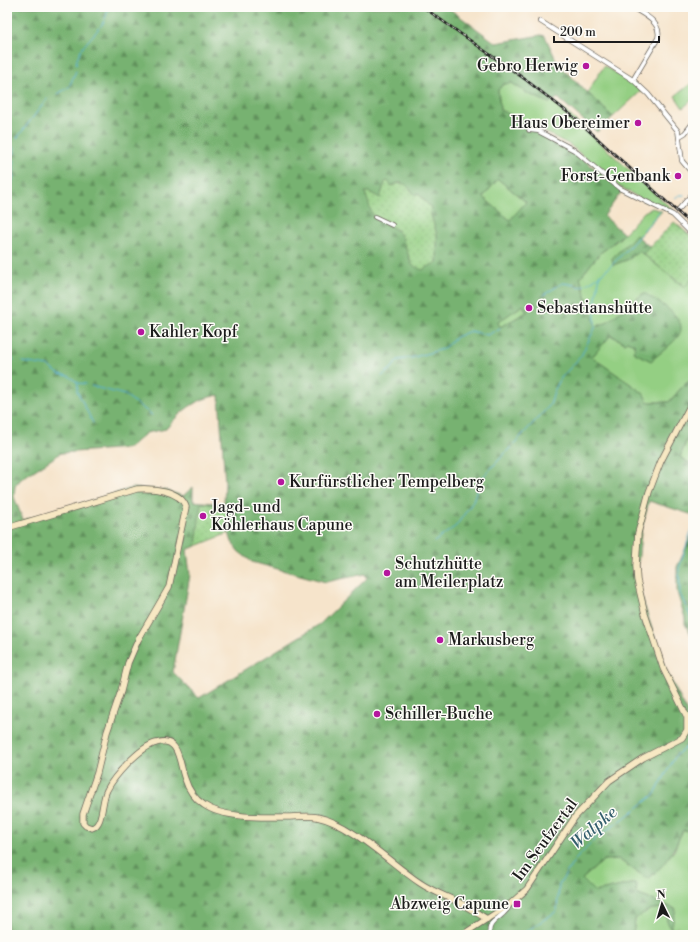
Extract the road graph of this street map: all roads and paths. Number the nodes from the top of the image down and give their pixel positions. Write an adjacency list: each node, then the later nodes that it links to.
1 (632, 7): 3 (street)
2 (540, 21): 3 (street)
3 (633, 80): 6 (street)
4 (693, 123): 6 (street)
5 (529, 130): 12 (street)
6 (680, 136): 7 (street)
7 (693, 174)
8 (693, 193): 9 (street)
9 (679, 209)
10 (375, 216): 11 (street)
11 (392, 226)
12 (693, 235)
13 (693, 400): 15 (street, Im Seufzertal)
14 (7, 528): 16 (street)
15 (510, 904): 16 (street, Im Seufzertal); 18 (street)
16 (487, 919): 17 (street, Im Seufzertal)
17 (462, 935)
18 (490, 935)

